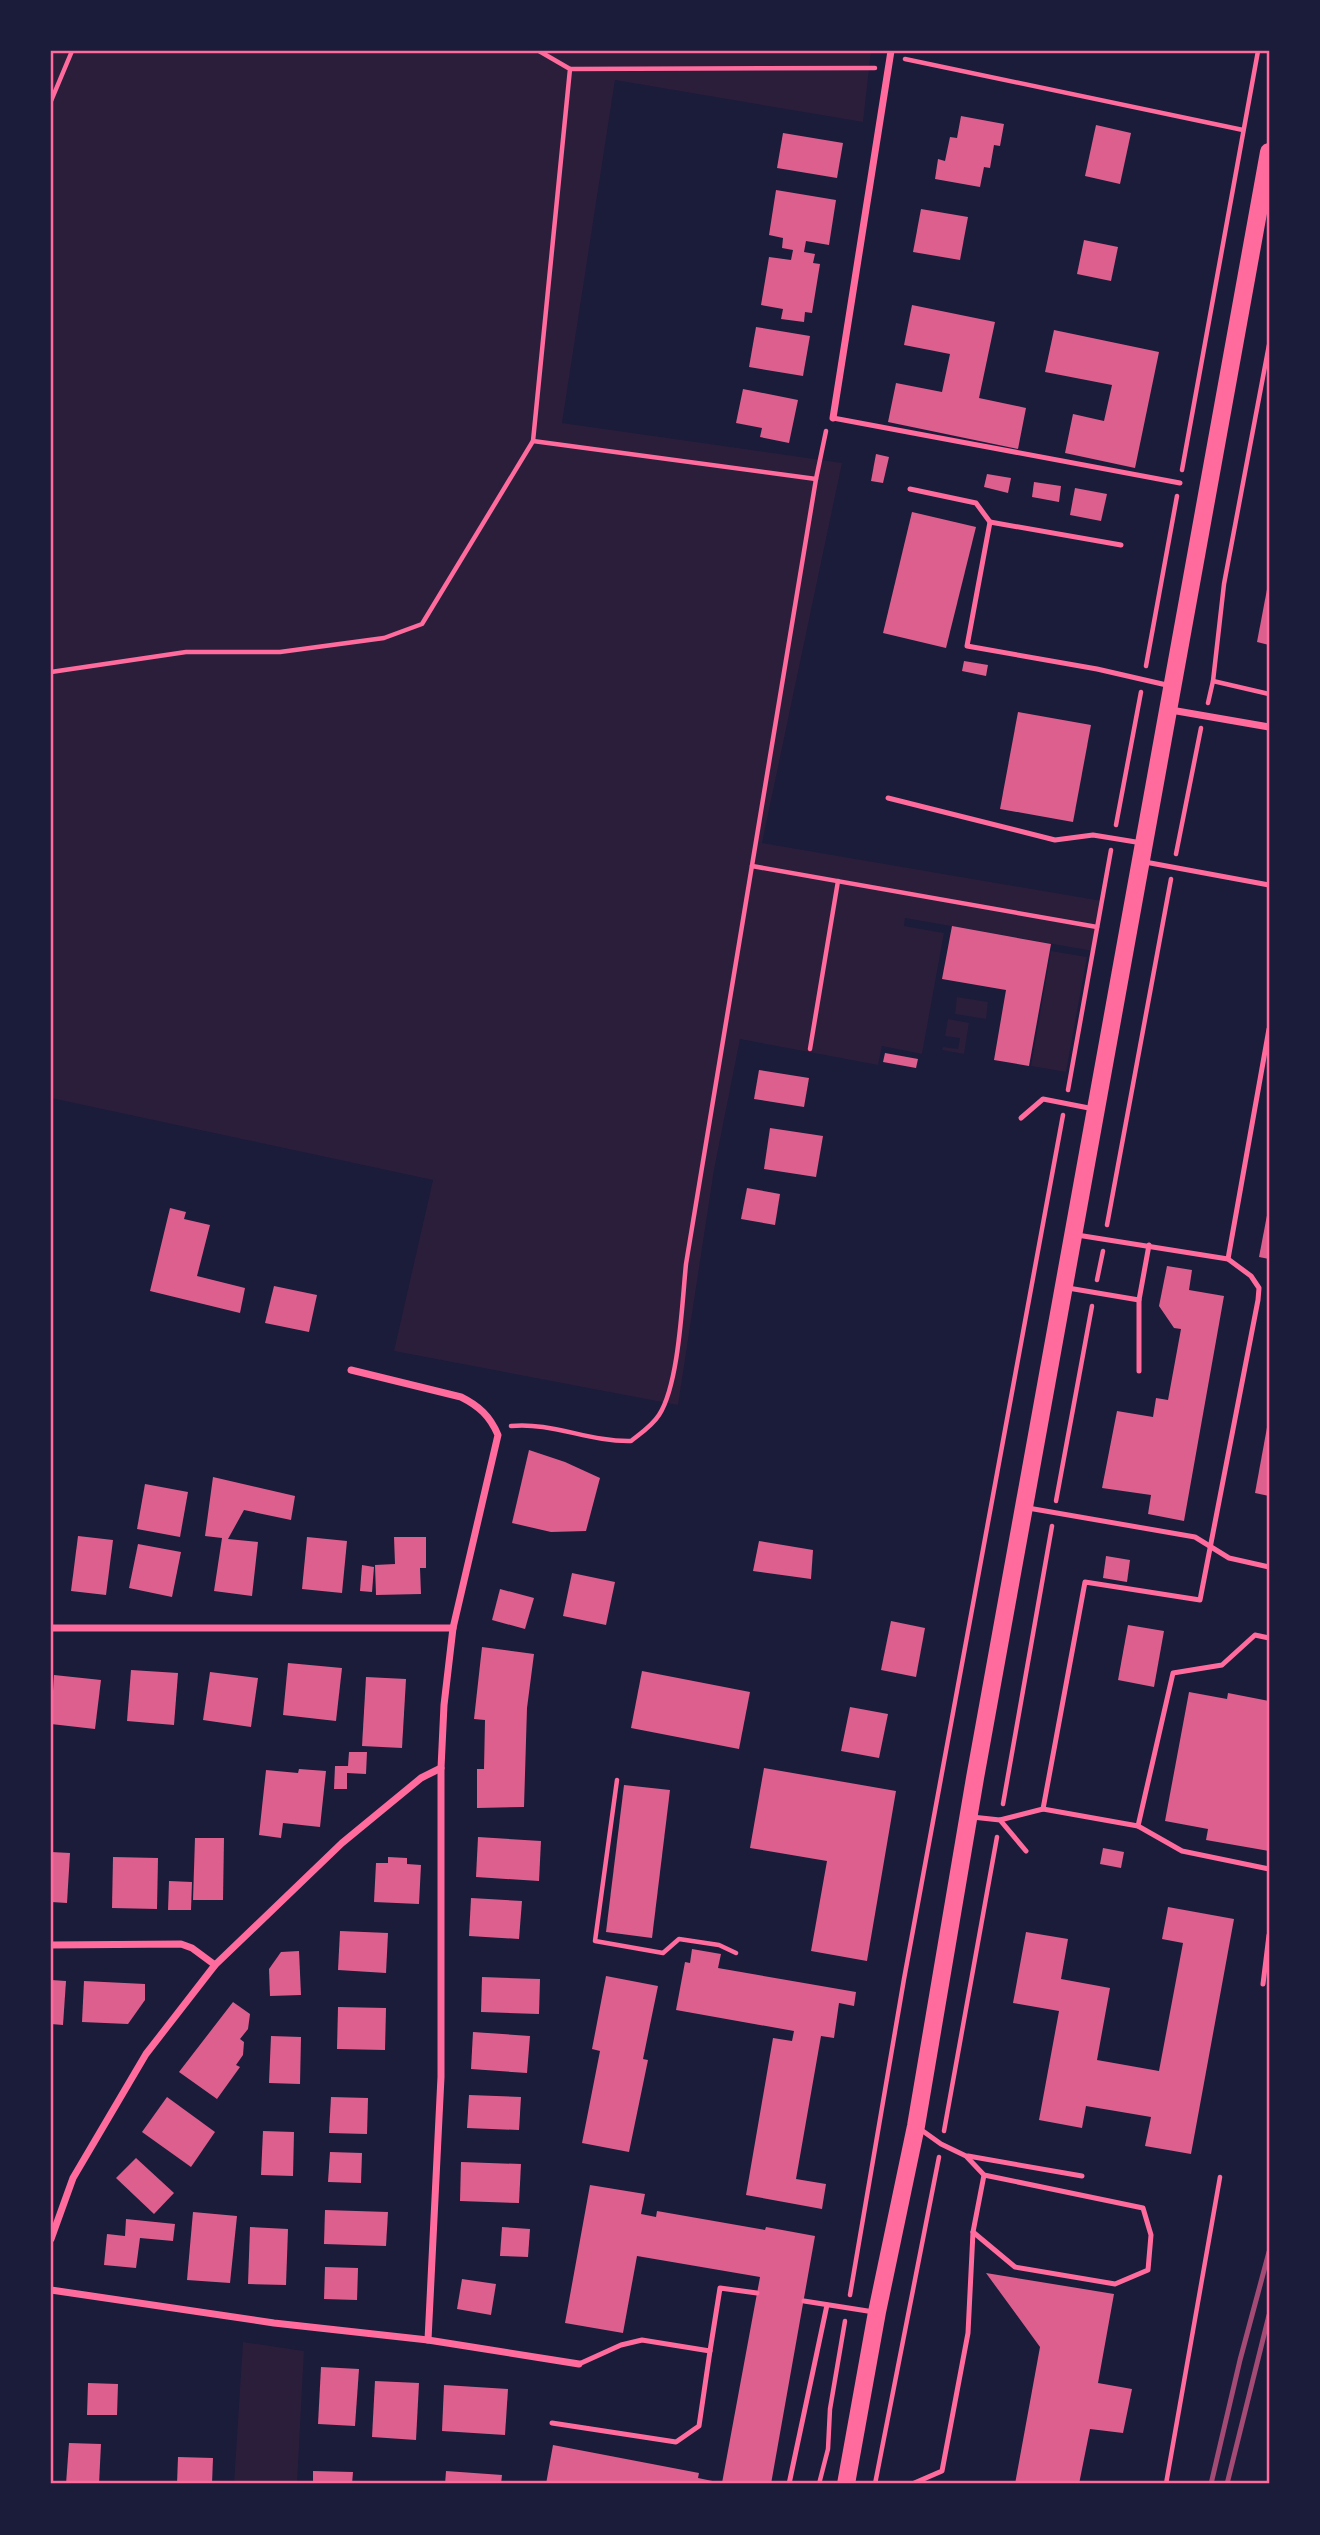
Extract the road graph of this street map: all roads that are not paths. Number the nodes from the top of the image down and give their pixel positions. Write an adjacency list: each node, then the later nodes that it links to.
1 (890, 53): 4 (street)
2 (1269, 152): 3 (main road)
3 (1263, 222): 9 (main road)
4 (833, 418): 5 (lane)
5 (1180, 483)
6 (910, 489): 7 (lane)
7 (990, 522): 8 (lane); 9 (lane)
8 (1121, 545)
9 (1174, 686): 10 (main road)
10 (1170, 710): 11 (street); 13 (main road)
11 (1269, 727)
12 (888, 798): 13 (lane)
13 (1143, 853): 14 (lane); 16 (main road)
14 (1269, 885)
15 (1269, 1029): 20 (lane)
16 (1097, 1109): 17 (lane); 18 (main road)
17 (1021, 1118)
18 (1075, 1234): 19 (lane); 21 (main road)
19 (1149, 1245): 20 (lane); 22 (lane)
20 (1228, 1259): 26 (lane)
21 (1065, 1287): 22 (lane); 25 (main road)
22 (1139, 1300): 24 (lane)
23 (351, 1370): 29 (street)
24 (1139, 1371)
25 (1025, 1508): 26 (lane); 33 (main road)
26 (1212, 1547): 27 (lane); 32 (lane)
27 (1269, 1567)
28 (51, 1628): 29 (street)
29 (453, 1628): 31 (street)
30 (1269, 1638): 35 (lane)
31 (441, 1768): 40 (street); 53 (street)
32 (1043, 1809): 34 (lane); 35 (lane)
33 (968, 1817): 34 (lane); 42 (main road)
34 (1000, 1820): 36 (lane)
35 (1138, 1826): 37 (lane)
36 (1026, 1851)
37 (1269, 1869)
38 (1269, 1935): 41 (lane)
39 (51, 1944): 40 (street)
40 (215, 1965): 47 (street)
41 (1262, 1984)
42 (916, 2126): 43 (lane); 52 (main road)
43 (966, 2155): 44 (lane); 45 (lane)
44 (984, 2175): 46 (lane); 46 (lane)
45 (1082, 2176)
46 (973, 2232): 59 (lane)
47 (51, 2239)
48 (51, 2290): 53 (street)
49 (757, 2293): 54 (lane)
50 (804, 2301): 51 (lane)
51 (827, 2305): 52 (lane); 57 (lane)
52 (877, 2312): 58 (main road)
53 (428, 2340): 55 (street)
54 (710, 2351): 55 (lane); 56 (lane)
55 (579, 2364)
56 (552, 2423)
57 (789, 2484)
58 (846, 2484)
59 (912, 2484)

